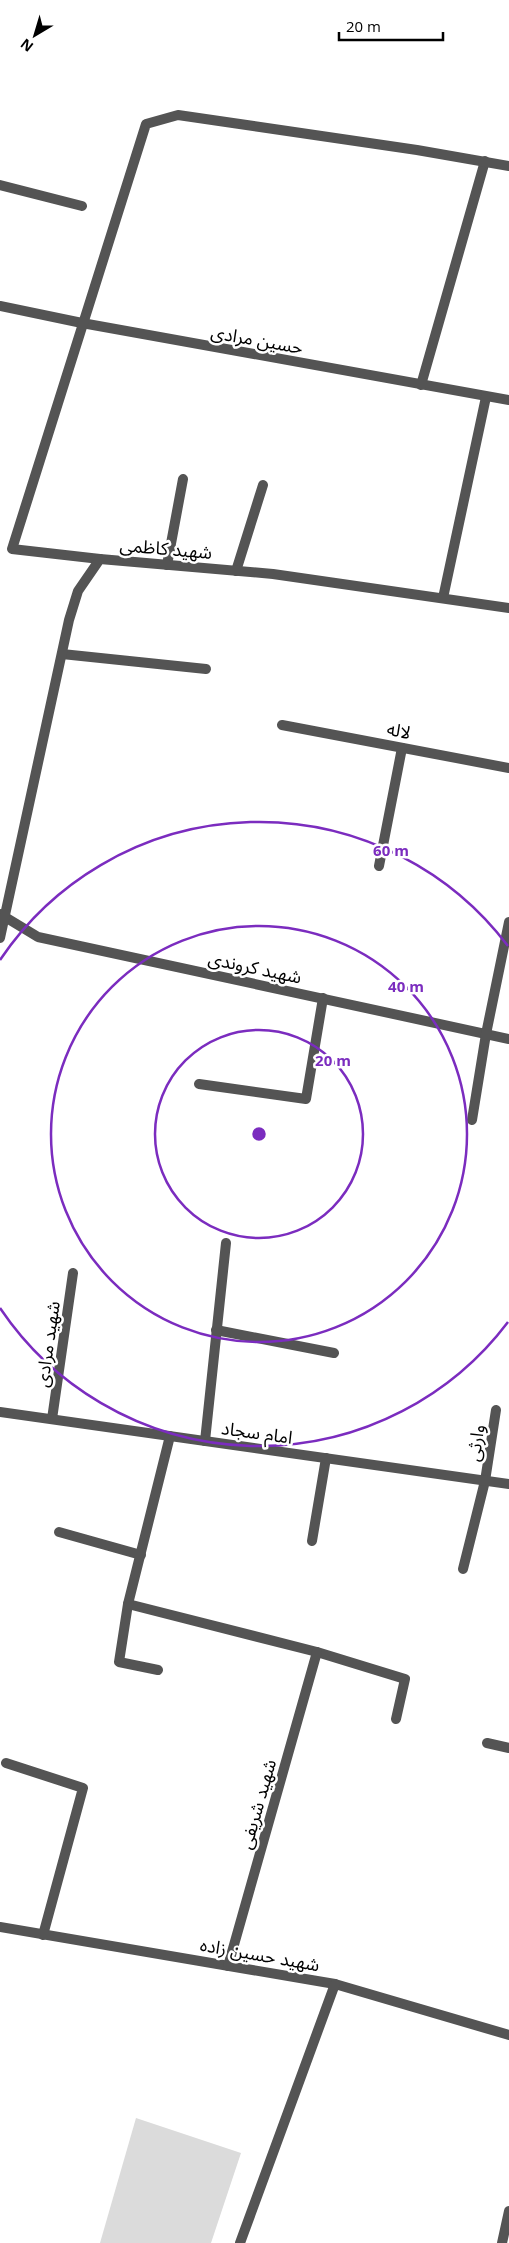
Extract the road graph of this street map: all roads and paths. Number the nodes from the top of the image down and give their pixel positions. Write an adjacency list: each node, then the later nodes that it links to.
1 (484, 161): 2 (street); 6 (street); 7 (street)
2 (509, 166)
3 (0, 185): 4 (street)
4 (82, 206)
5 (0, 306): 6 (street, حسین مرادی)
6 (82, 323): 7 (street, حسین مرادی); 12 (street)
7 (421, 385): 8 (street, حسین مرادی)
8 (486, 397): 9 (street, حسین مرادی); 15 (street)
9 (509, 400)
10 (183, 479): 13 (street)
11 (263, 485): 14 (street)
12 (100, 559): 13 (street, شهید کاظمی); 17 (street, شهید کاظمی)
13 (167, 565): 14 (street, شهید کاظمی)
14 (236, 571): 15 (street, شهید کاظمی)
15 (443, 598): 16 (street, شهید کاظمی)
16 (509, 608)
17 (62, 654): 18 (street); 23 (street, شهید کاظمی)
18 (206, 669)
19 (282, 725): 20 (street, لاله)
20 (402, 748): 21 (street, لاله); 22 (street)
21 (509, 768)
22 (379, 866)
23 (2, 915): 25 (street, شهید کاظمی); 26 (street, شهید کروندی)
24 (509, 922): 27 (street)
25 (0, 938)
26 (323, 998): 27 (street, شهید کروندی); 29 (street)
27 (486, 1034): 28 (street, شهید کروندی); 30 (street)
28 (509, 1039)
29 (199, 1084)
30 (472, 1120)
31 (226, 1242): 33 (street)
32 (73, 1273): 37 (street, شهید مرادی)
33 (216, 1330): 34 (street); 39 (street)
34 (334, 1353)
35 (496, 1410): 41 (street, وارثی)
36 (0, 1412): 37 (street, امام سجاد)
37 (52, 1419): 38 (street, امام سجاد)
38 (170, 1436): 39 (street, امام سجاد); 45 (street)
39 (205, 1441): 40 (street, امام سجاد)
40 (326, 1458): 41 (street, امام سجاد); 44 (street)
41 (486, 1480): 42 (street, امام سجاد); 46 (street, وارثی)
42 (509, 1484)
43 (59, 1532): 45 (street)
44 (312, 1542)
45 (141, 1555): 47 (street)
46 (463, 1569)
47 (128, 1604): 48 (street); 49 (street)
48 (317, 1652): 50 (street); 56 (street, شهید شریفی)
49 (158, 1670)
50 (396, 1719)
51 (487, 1743): 52 (street)
52 (509, 1748)
53 (6, 1763): 55 (street)
54 (0, 1927): 55 (street, شهید حسین زاده)
55 (43, 1934): 56 (street, شهید حسین زاده)
56 (228, 1966): 57 (street, شهید حسین زاده)
57 (335, 1984): 58 (street, شهید حسین زاده); 60 (street)
58 (509, 2035)
59 (509, 2211): 61 (street)
60 (240, 2243)
61 (502, 2243)

